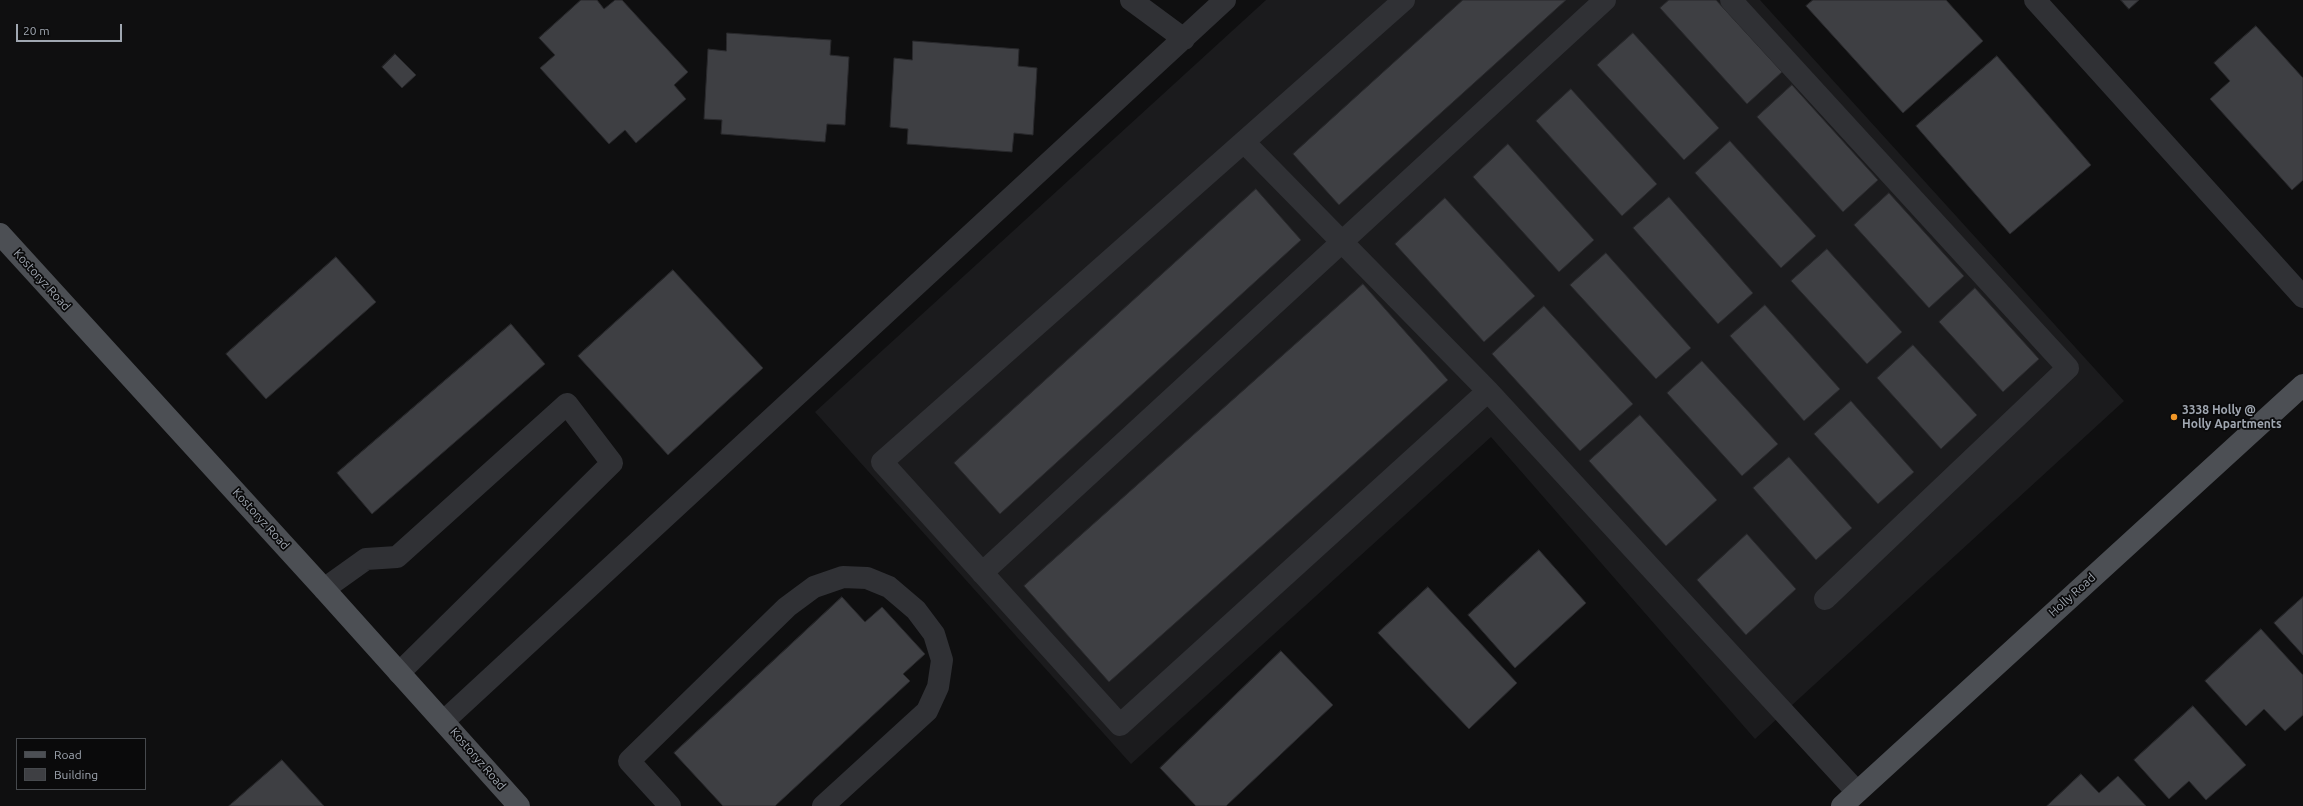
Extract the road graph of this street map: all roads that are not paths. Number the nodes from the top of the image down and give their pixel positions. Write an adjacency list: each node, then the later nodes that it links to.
1 (1131, 0): 7 (street)
2 (1225, 0): 7 (street)
3 (1404, 0): 8 (street)
4 (1604, 0): 10 (street)
5 (1731, 0): 16 (street)
6 (2035, 0): 11 (street)
7 (1184, 39): 18 (street)
8 (1245, 143): 10 (street); 14 (street)
9 (0, 234): 15 (main road, Kostoryz Road)
10 (1342, 240): 13 (street); 14 (street)
11 (2303, 297)
12 (2303, 385): 19 (main road, Holly Road)
13 (1488, 391): 14 (street); 19 (street)
14 (982, 574)
15 (324, 588): 17 (main road, Kostoryz Road); 17 (street)
16 (1824, 599)
17 (400, 673): 18 (main road, Kostoryz Road)
18 (444, 721): 20 (main road, Kostoryz Road)
19 (1850, 799)
20 (519, 806)
21 (670, 806): 22 (street)
22 (823, 806)

